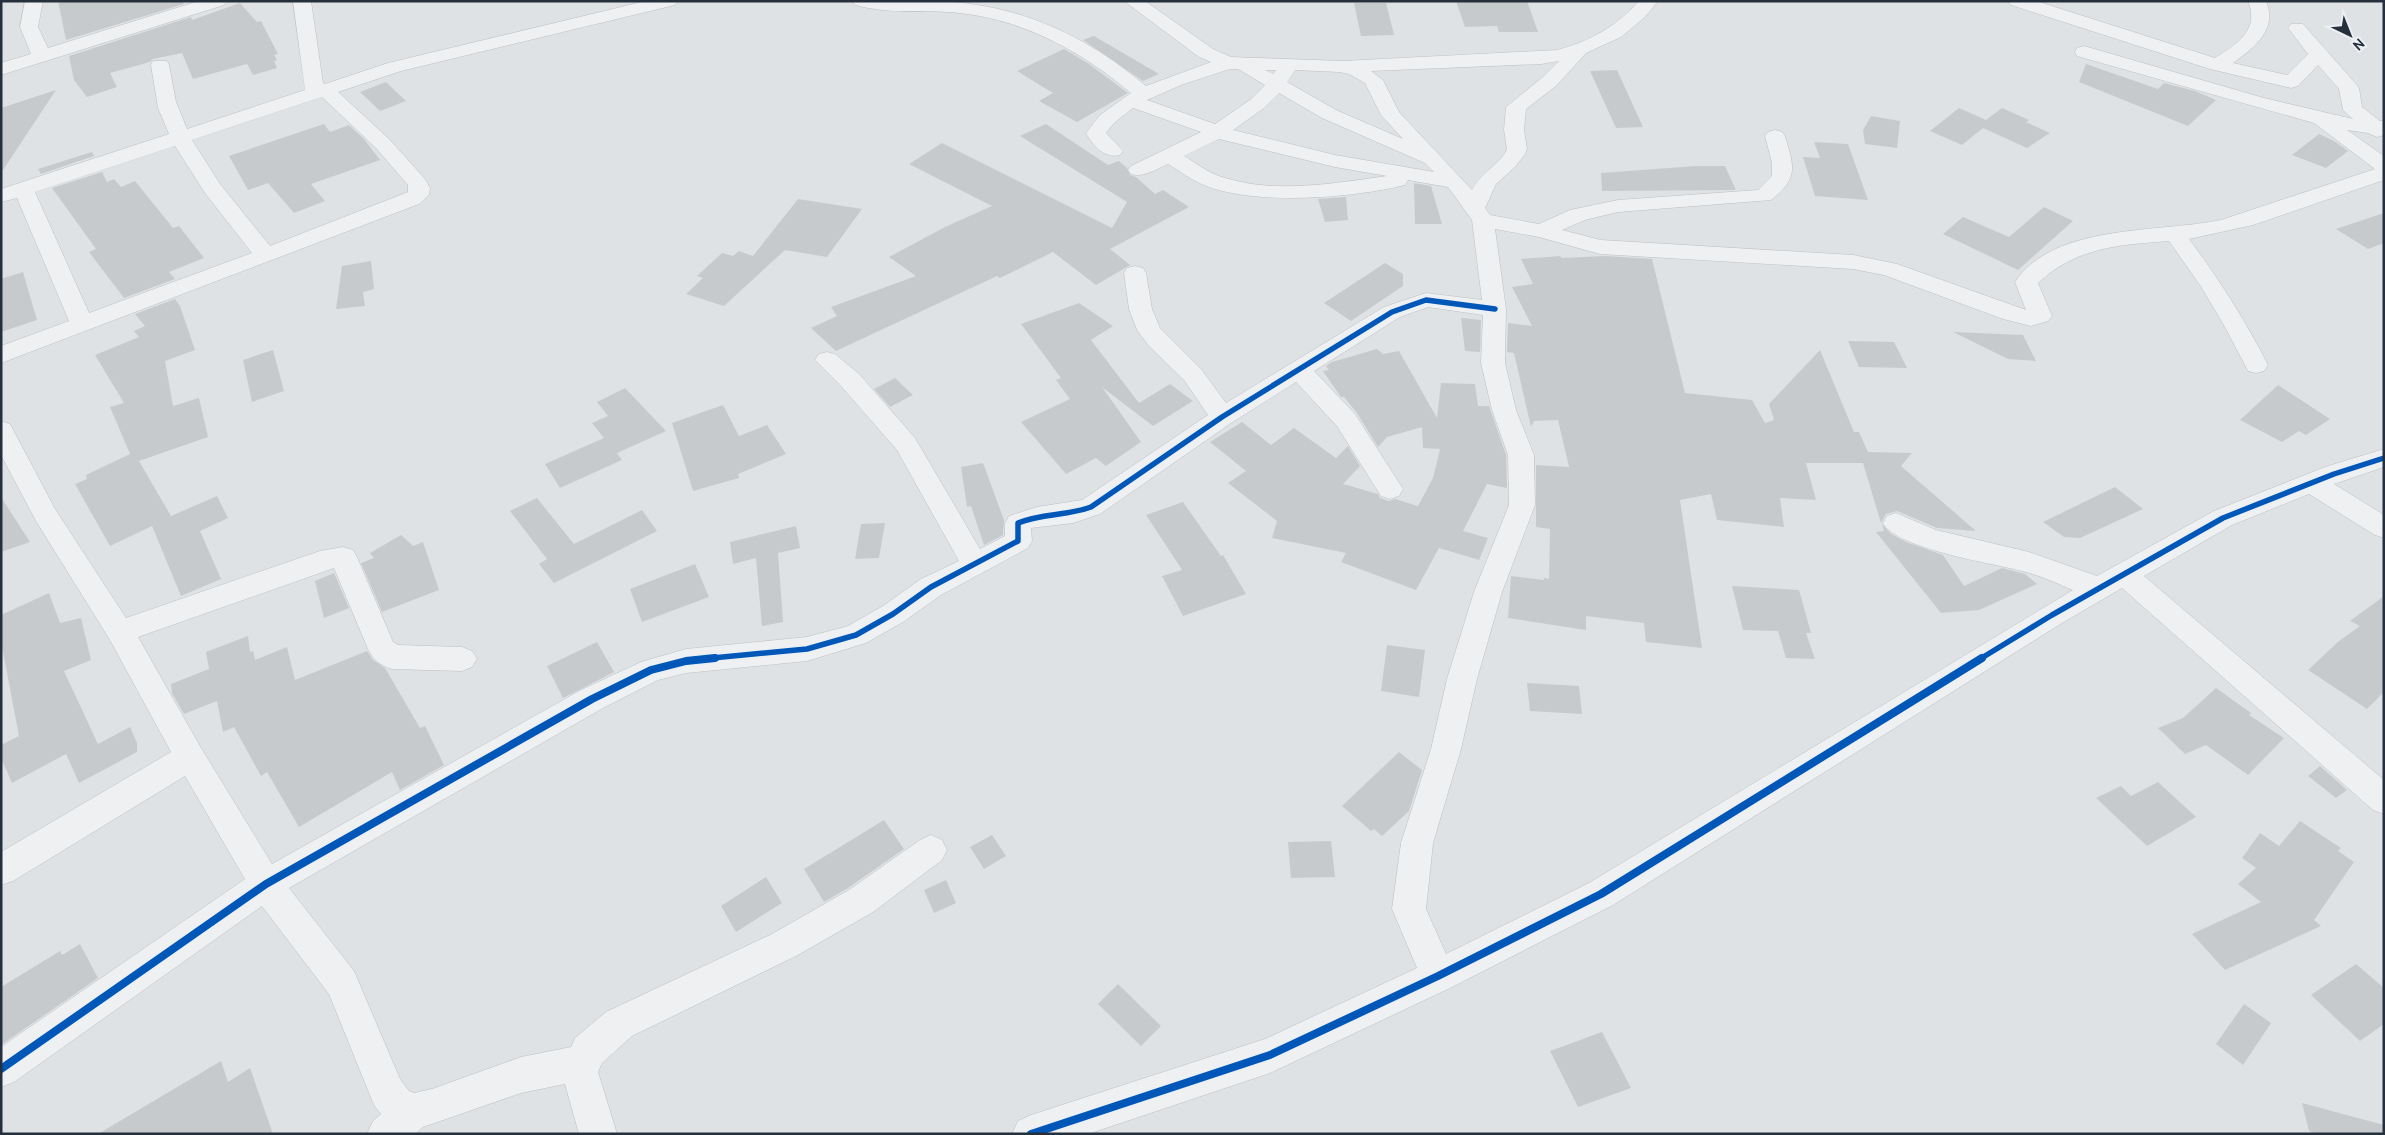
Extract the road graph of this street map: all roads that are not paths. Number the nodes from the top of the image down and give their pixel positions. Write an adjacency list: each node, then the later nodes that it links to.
1 (34, 1): 15 (street)
2 (218, 1): 15 (street)
3 (302, 1): 22 (street)
4 (669, 1): 10 (street)
5 (861, 1): 23 (street)
6 (1133, 1): 16 (street)
7 (1649, 1): 12 (street)
8 (2017, 1): 18 (street)
9 (2257, 1): 18 (street)
10 (648, 3): 22 (street)
11 (2297, 28): 14 (street)
12 (1578, 51): 19 (street); 37 (street)
13 (2084, 52): 24 (street)
14 (2318, 54): 18 (street); 26 (street)
15 (42, 57): 20 (street)
16 (1235, 64): 21 (street); 23 (street)
17 (160, 65): 27 (street)
18 (2217, 65)
19 (1340, 66): 21 (street); 32 (street)
20 (1, 69)
21 (1284, 74): 25 (street); 32 (street)
22 (320, 90): 27 (street); 40 (street)
23 (1137, 97): 25 (street); 29 (street)
24 (2317, 118): 26 (street); 31 (street)
25 (1214, 132): 30 (street); 32 (street)
26 (2381, 132)
27 (180, 136): 35 (street); 40 (street)
28 (1775, 136): 38 (street)
29 (1113, 151)
30 (1168, 154): 32 (street); 33 (street)
31 (2384, 166)
32 (1428, 168): 37 (street)
33 (1138, 170)
34 (2384, 173): 39 (street)
35 (24, 188): 36 (street); 43 (street)
36 (1, 196)
37 (1478, 214): 38 (street); 42 (street)
38 (1542, 231): 39 (street)
39 (2174, 234): 46 (street)
40 (266, 256): 43 (street)
41 (1135, 273): 48 (street)
42 (1495, 309): 47 (street); 64 (street)
43 (82, 324): 44 (street)
44 (1, 355)
45 (827, 360): 55 (street)
46 (2256, 366)
47 (1298, 369): 48 (street); 52 (street)
48 (1222, 417): 55 (street)
49 (1, 430): 57 (street)
50 (2384, 458): 51 (street)
51 (2311, 483): 54 (street); 56 (street)
52 (1390, 489)
53 (1896, 523): 56 (street)
54 (2384, 528)
55 (975, 565): 63 (street)
56 (2111, 581): 60 (street); 64 (street)
57 (120, 632): 58 (street); 59 (street)
58 (462, 659)
59 (190, 757): 62 (street); 63 (street)
60 (2384, 800)
61 (931, 850): 65 (street)
62 (1, 870)
63 (266, 884): 66 (street); 67 (street)
64 (1438, 976): 70 (street)
65 (584, 1062): 67 (street); 69 (street)
66 (1, 1069)
67 (414, 1111): 68 (street)
68 (386, 1134)
69 (598, 1134)
70 (1031, 1134)

